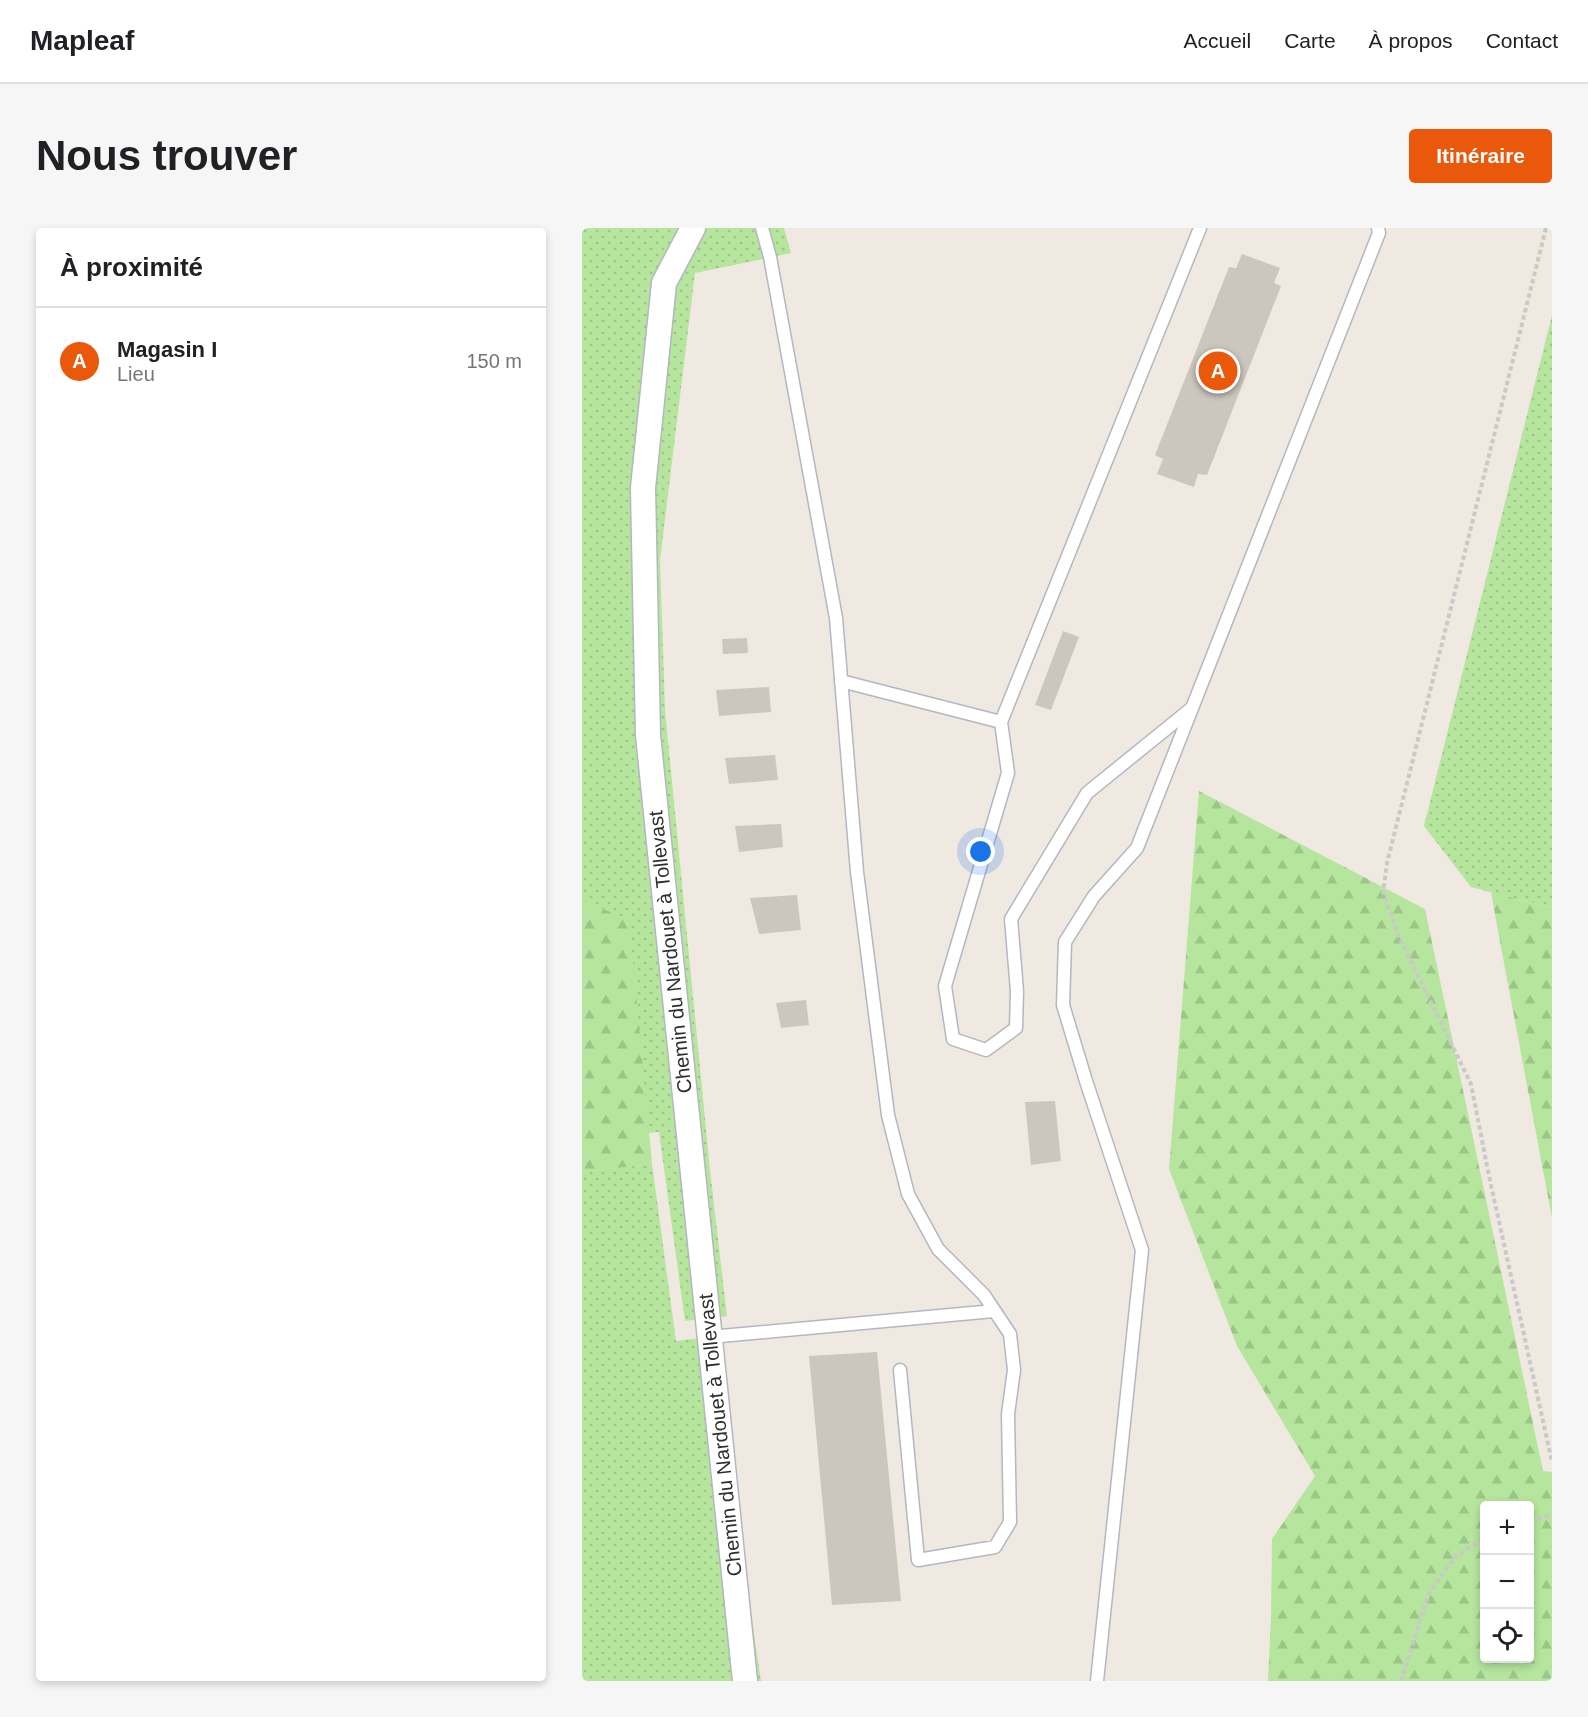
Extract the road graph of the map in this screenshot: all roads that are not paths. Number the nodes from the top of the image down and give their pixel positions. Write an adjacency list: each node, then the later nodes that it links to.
1 (693, 228): 9 (street, Chemin du Nardouet à Tollevast)
2 (762, 228): 5 (lane)
3 (1200, 228): 7 (lane)
4 (1378, 228): 6 (lane)
5 (841, 681): 7 (lane); 8 (lane)
6 (1193, 707): 7 (lane); 12 (lane)
7 (1001, 722)
8 (994, 1311): 9 (lane); 10 (lane)
9 (710, 1337): 11 (street, Chemin du Nardouet à Tollevast)
10 (900, 1370)
11 (745, 1681)
12 (1097, 1681)

